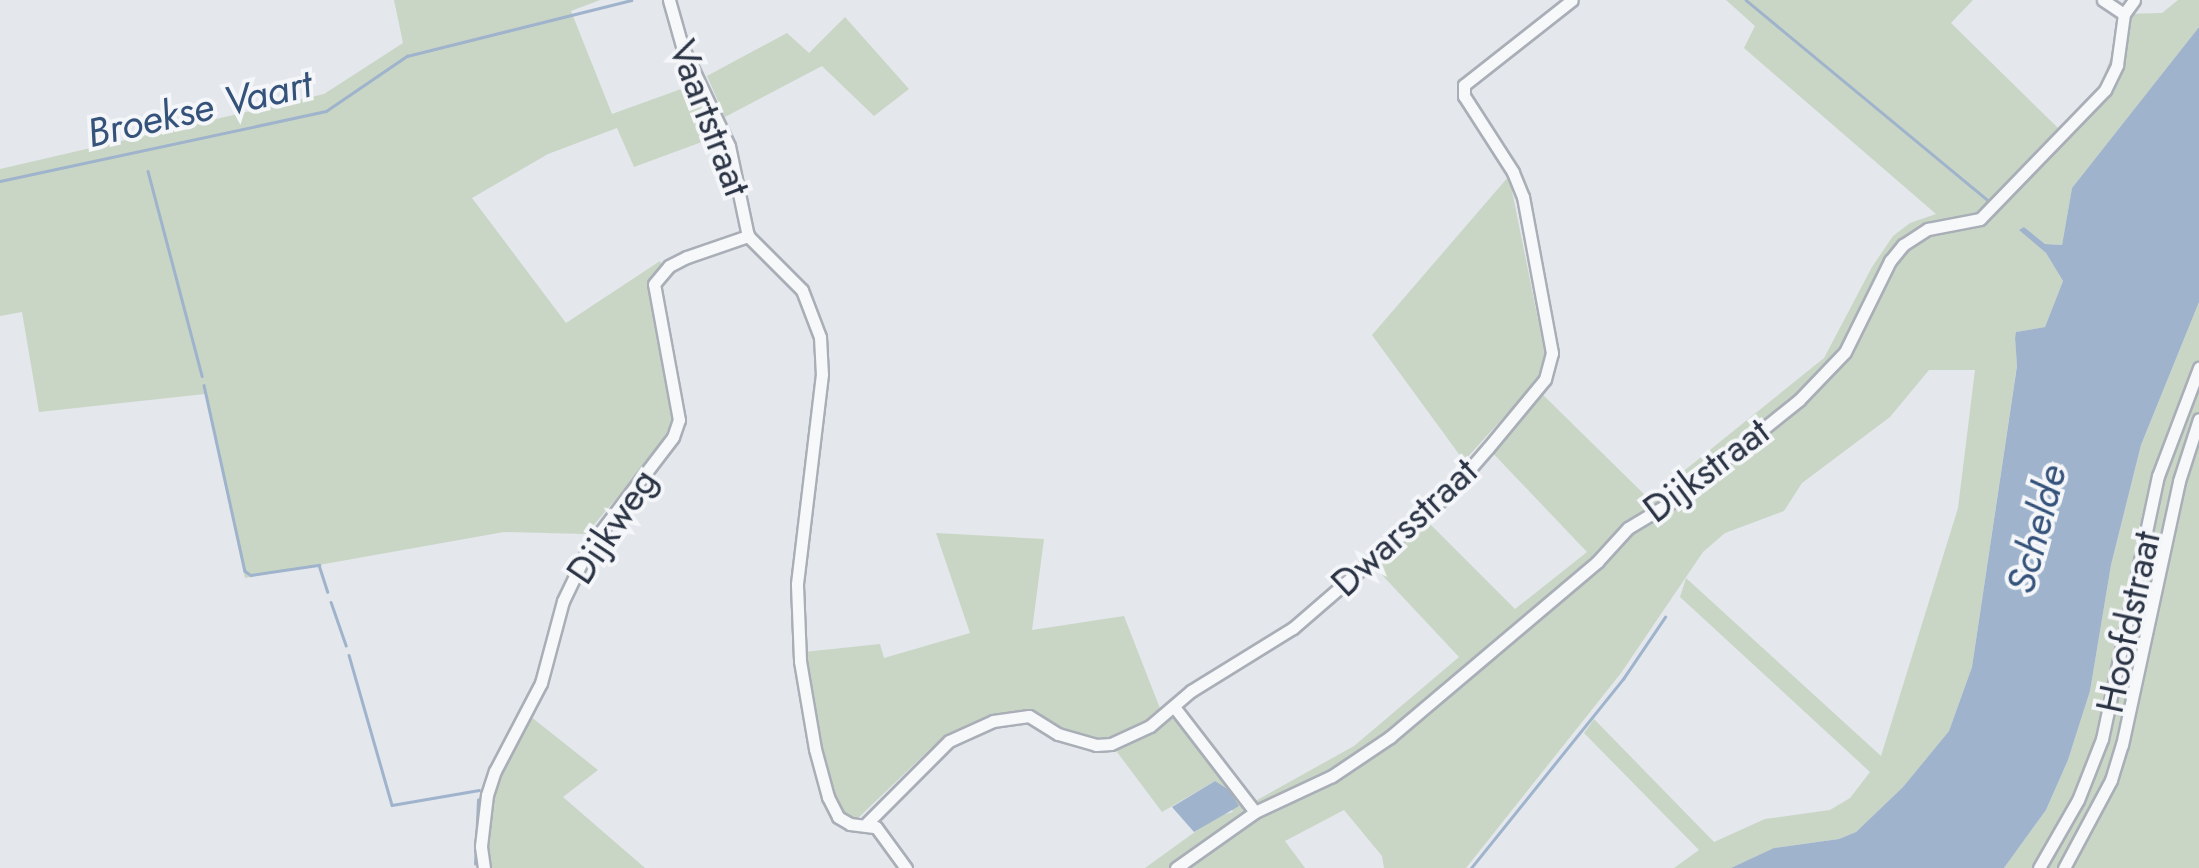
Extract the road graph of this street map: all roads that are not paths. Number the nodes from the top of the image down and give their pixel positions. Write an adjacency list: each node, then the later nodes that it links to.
1 (669, 0): 6 (street, Vaartstraat)
2 (1572, 0): 9 (street, Dwarsstraat)
3 (2104, 0): 5 (street)
4 (2134, 0): 5 (street, Dijkstraat)
5 (2124, 14): 10 (street, Dijkstraat)
6 (748, 236): 11 (street); 12 (street, Dijkweg)
7 (2199, 368): 15 (street, Hoofdstraat)
8 (2199, 419): 16 (street, Hoofdstraat)
9 (1175, 708): 10 (street); 11 (street, Dwarsstraat)
10 (1255, 812): 14 (street, Dijkstraat)
11 (867, 823): 13 (street)
12 (484, 868)
13 (906, 868)
14 (1176, 868)
15 (2039, 868)
16 (2064, 868)

